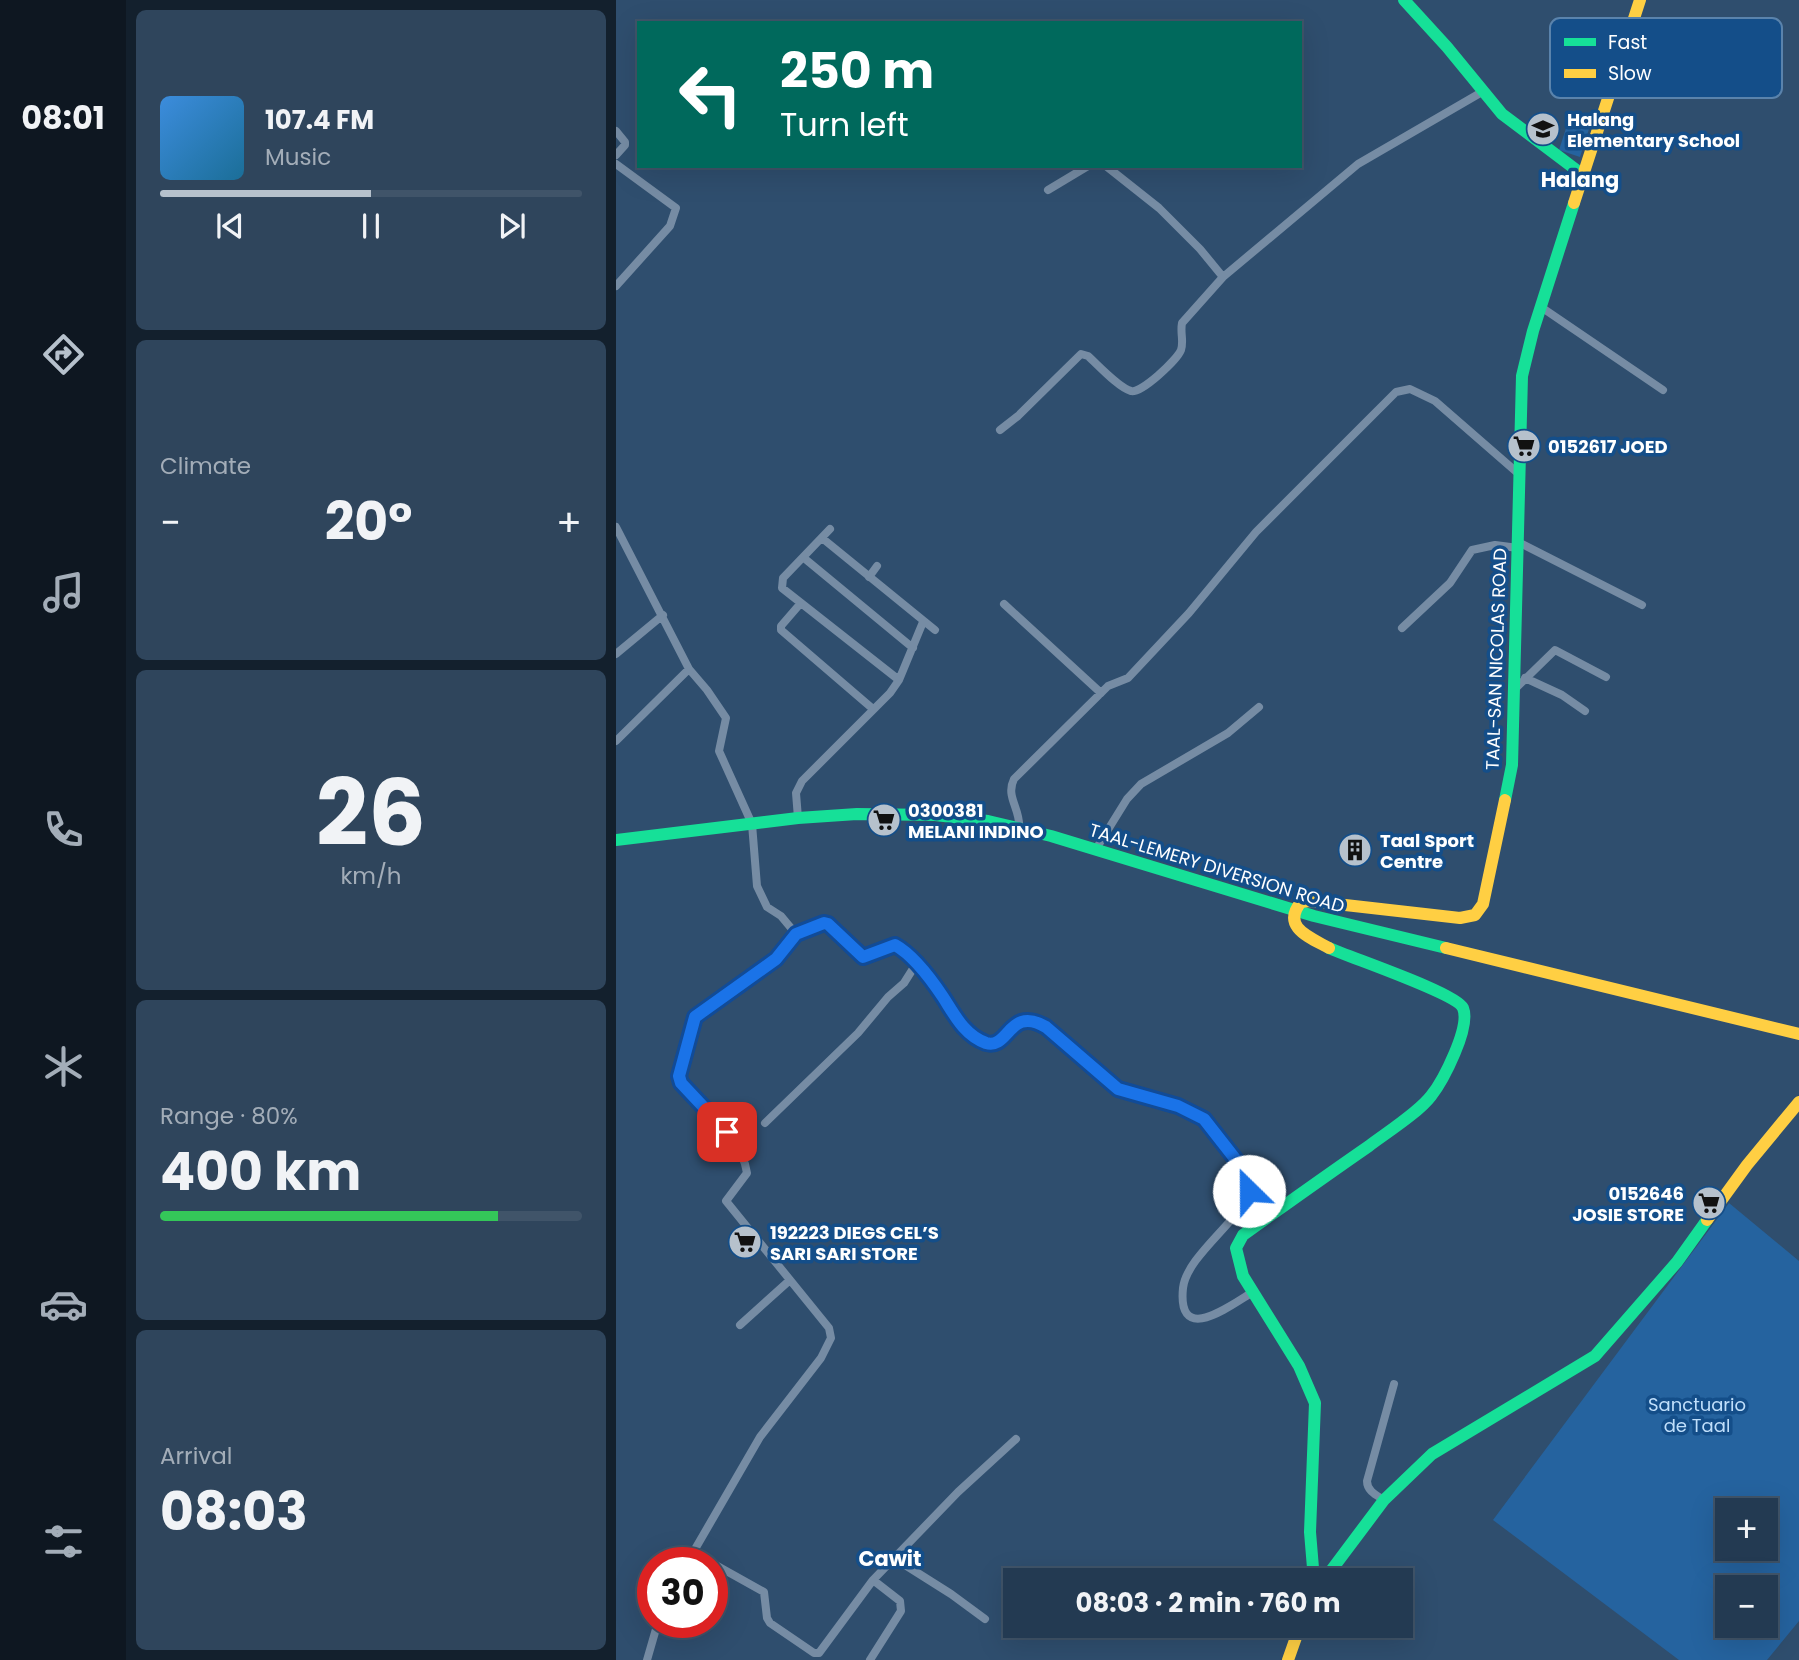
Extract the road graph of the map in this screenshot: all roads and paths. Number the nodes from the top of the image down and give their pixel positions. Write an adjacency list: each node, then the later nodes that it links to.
1 (1404, 0): 4 (main road)
2 (1640, 0): 3 (main road, TAAL-SAN NICOLAS ROAD)
3 (1634, 18)
4 (1482, 92): 11 (main road); 13 (street)
5 (1608, 98): 11 (main road, TAAL-SAN NICOLAS ROAD)
6 (616, 131): 7 (street)
7 (616, 155)
8 (616, 164): 14 (street)
9 (1085, 168): 12 (street)
10 (1109, 168): 13 (street)
11 (1583, 175): 15 (main road, TAAL-SAN NICOLAS ROAD)
12 (1048, 190)
13 (1223, 277): 17 (street)
14 (616, 286)
15 (1541, 307): 16 (street); 18 (main road, TAAL-SAN NICOLAS ROAD)
16 (1663, 390)
17 (1000, 430)
18 (1520, 475): 22 (main road, TAAL-SAN NICOLAS ROAD); 40 (street)
19 (616, 527): 29 (street)
20 (830, 529): 21 (street)
21 (822, 538): 23 (street); 25 (street)
22 (1518, 545): 28 (street); 31 (street); 39 (main road, TAAL-SAN NICOLAS ROAD)
23 (804, 558): 26 (street); 33 (street)
24 (877, 566): 25 (street)
25 (869, 577): 30 (street)
26 (800, 604): 38 (street); 42 (street)
27 (1004, 604): 40 (street)
28 (1642, 605)
29 (663, 615): 34 (street); 35 (street)
30 (923, 622): 32 (street); 33 (street)
31 (1402, 628)
32 (935, 630)
33 (913, 648): 38 (street)
34 (616, 654)
35 (690, 669): 44 (street); 46 (street)
36 (1606, 677): 37 (street)
37 (1525, 678): 39 (street); 43 (street)
38 (899, 680): 42 (street)
39 (1513, 691): 50 (main road, TAAL-SAN NICOLAS ROAD)
40 (1101, 693): 47 (street)
41 (1259, 707): 49 (street)
42 (873, 709): 45 (street)
43 (1585, 711)
44 (616, 741)
45 (798, 818): 46 (main road, TAAL-LEMERY DIVERSION ROAD); 47 (main road, TAAL-LEMERY DIVERSION ROAD)
46 (752, 824): 48 (main road, TAAL-LEMERY DIVERSION ROAD); 51 (street)
47 (1018, 828): 49 (main road, TAAL-LEMERY DIVERSION ROAD)
48 (616, 840)
49 (1096, 849): 50 (main road, TAAL-LEMERY DIVERSION ROAD)
50 (1294, 911): 53 (main road, TAAL-LEMERY DIVERSION ROAD); 57 (main road)
51 (796, 934): 52 (street); 56 (street)
52 (916, 964): 55 (street); 57 (street)
53 (1799, 1034)
54 (1799, 1102): 61 (main road)
55 (765, 1123)
56 (790, 1280): 58 (street); 62 (street)
57 (1253, 1292): 64 (main road)
58 (740, 1325)
59 (1394, 1384): 61 (street)
60 (1016, 1439): 63 (street)
61 (1384, 1500): 65 (main road)
62 (696, 1547)
63 (894, 1558): 67 (street); 68 (street)
64 (1313, 1568)
65 (1333, 1568)
66 (728, 1572): 67 (street)
67 (873, 1580): 72 (street)
68 (985, 1619)
69 (653, 1638): 71 (street)
70 (1295, 1638): 73 (main road)
71 (647, 1660)
72 (870, 1660)
73 (1287, 1660)

